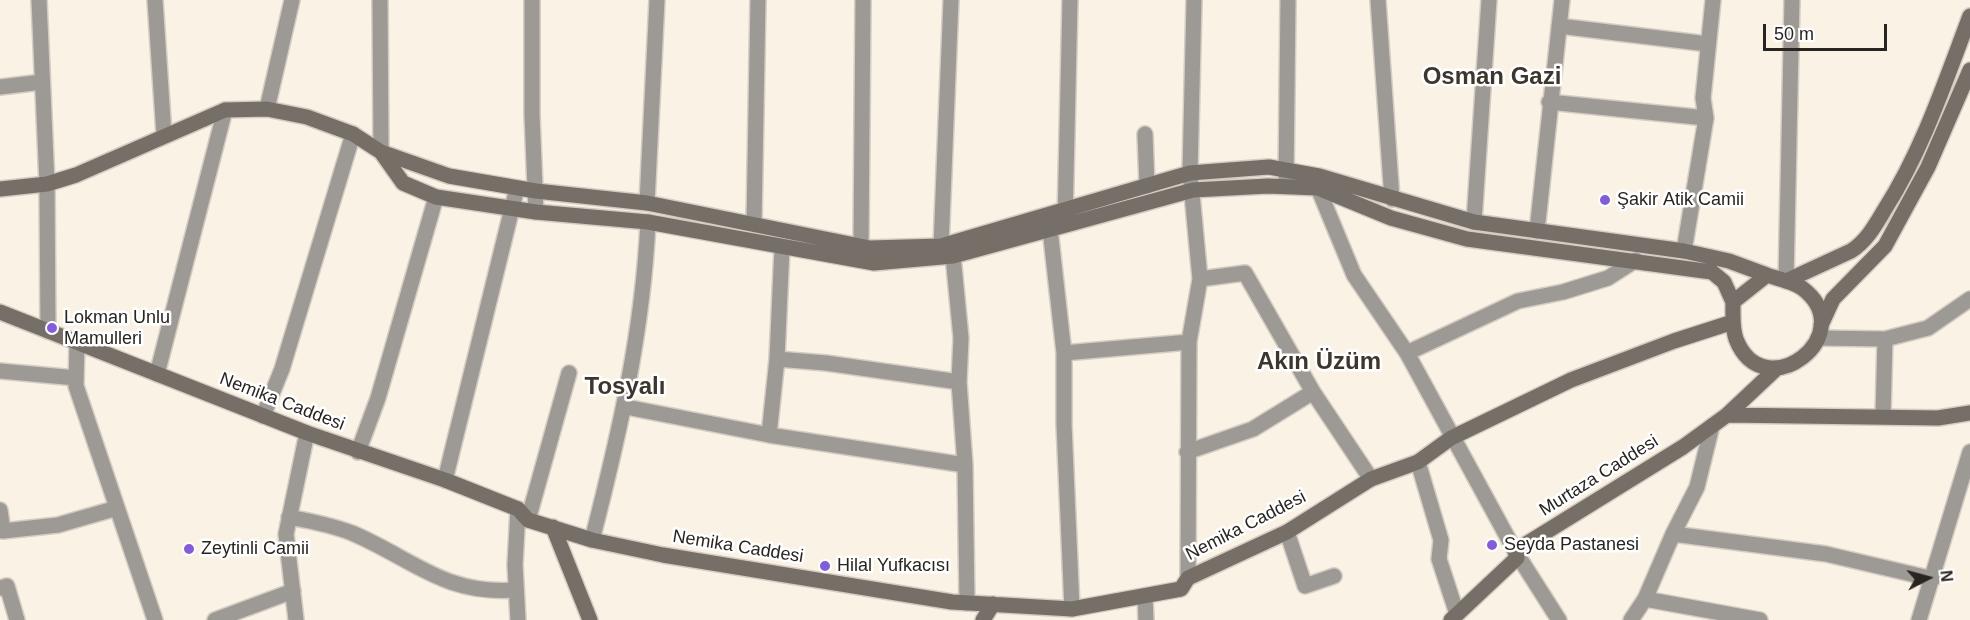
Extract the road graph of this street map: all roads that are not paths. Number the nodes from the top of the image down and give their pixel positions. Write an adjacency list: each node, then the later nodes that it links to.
1 (39, 0): 22 (street)
2 (155, 0): 31 (street)
3 (292, 0): 26 (street)
4 (380, 0): 32 (street)
5 (532, 0): 42 (street)
6 (657, 0): 45 (street)
7 (758, 0): 51 (street)
8 (863, 0): 53 (street)
9 (951, 0): 55 (street)
10 (1070, 0): 48 (street)
11 (1194, 0): 34 (street)
12 (1288, 0): 33 (street)
13 (1378, 0): 44 (street)
14 (1489, 0): 50 (street)
15 (1562, 0): 19 (street)
16 (1713, 0): 20 (street)
17 (1792, 0): 60 (street)
18 (1970, 16): 60 (main road)
19 (1559, 26): 20 (street); 25 (street)
20 (1708, 44): 28 (street)
21 (1970, 70): 24 (main road)
22 (42, 82): 23 (street); 35 (street)
23 (0, 87)
24 (1966, 93): 66 (main road)
25 (1549, 102): 28 (street); 52 (street)
26 (267, 109): 27 (main road); 29 (main road)
27 (225, 110): 31 (main road); 75 (street)
28 (1706, 118): 56 (street)
29 (353, 134): 32 (main road); 83 (street)
30 (1145, 134): 36 (street)
31 (164, 135): 35 (main road)
32 (381, 152): 37 (main road); 43 (main road)
33 (1286, 170): 34 (main road); 38 (street); 44 (main road)
34 (1190, 173): 36 (main road); 41 (street)
35 (47, 184): 40 (main road); 65 (street)
36 (1148, 186): 48 (main road)
37 (517, 188): 42 (main road); 46 (street)
38 (1286, 188): 39 (main road); 41 (main road)
39 (1318, 188): 57 (main road); 71 (street)
40 (0, 189)
41 (1193, 190): 48 (main road); 59 (street)
42 (536, 191): 45 (main road); 47 (street)
43 (436, 196): 46 (main road); 89 (street)
44 (1392, 199): 50 (main road)
45 (647, 203): 51 (main road)
46 (512, 209): 47 (main road); 95 (street)
47 (536, 212): 49 (main road)
48 (1060, 221): 55 (main road); 55 (main road); 70 (street)
49 (648, 222): 54 (main road); 80 (street)
50 (1474, 222): 52 (main road)
51 (754, 224): 53 (main road)
52 (1537, 231): 56 (main road)
53 (861, 245): 55 (main road)
54 (782, 247): 55 (main road); 72 (street)
55 (947, 251): 78 (street)
56 (1684, 251): 58 (main road)
57 (1636, 260): 62 (main road); 71 (street)
58 (1767, 275): 60 (main road); 62 (main road)
59 (1200, 279): 69 (street); 79 (street)
60 (1786, 281): 66 (main road)
61 (1970, 299): 67 (street)
62 (1733, 302): 64 (main road)
63 (0, 312): 65 (main road, Nemika Caddesi)
64 (1733, 322): 73 (main road); 88 (main road, Nemika Caddesi)
65 (48, 331): 68 (main road, Nemika Caddesi)
66 (1819, 332): 67 (street); 73 (main road)
67 (1885, 339): 84 (street)
68 (77, 342): 75 (main road, Nemika Caddesi); 77 (street)
69 (1189, 342): 70 (street); 90 (street)
70 (1064, 353): 115 (street)
71 (1407, 353): 88 (street)
72 (777, 359): 78 (street); 87 (street)
73 (1777, 368): 82 (main road, Murtaza Caddesi)
74 (0, 371): 77 (street)
75 (157, 374): 83 (main road, Nemika Caddesi)
76 (569, 374): 98 (street)
77 (76, 378): 96 (street)
78 (959, 382): 93 (street)
79 (1313, 392): 90 (street); 94 (street)
80 (626, 407): 87 (street); 103 (street)
81 (1970, 413): 84 (main road)
82 (1727, 415): 84 (main road); 85 (main road, Murtaza Caddesi)
83 (263, 416): 86 (main road, Nemika Caddesi)
84 (1883, 416)
85 (1712, 426): 102 (street); 104 (main road, Murtaza Caddesi)
86 (307, 433): 89 (main road, Nemika Caddesi); 99 (street)
87 (769, 435): 93 (street)
88 (1451, 438): 92 (main road, Nemika Caddesi); 104 (street)
89 (358, 452): 95 (main road, Nemika Caddesi)
90 (1187, 452): 106 (street)
91 (1970, 452): 107 (street)
92 (1418, 462): 94 (main road, Nemika Caddesi); 116 (street)
93 (964, 465): 113 (street)
94 (1371, 478): 101 (main road, Nemika Caddesi)
95 (445, 480): 98 (main road, Nemika Caddesi)
96 (117, 508): 97 (street); 118 (street)
97 (0, 510)
98 (523, 514): 100 (main road, Nemika Caddesi); 109 (street)
99 (289, 517): 109 (street); 110 (street)
100 (553, 527): 103 (main road, Nemika Caddesi); 122 (main road)
101 (1287, 532): 105 (street); 106 (main road, Nemika Caddesi)
102 (1672, 534): 107 (street); 112 (street)
103 (592, 540): 113 (main road, Nemika Caddesi)
104 (1515, 551): 116 (main road, Murtaza Caddesi); 125 (street)
105 (1334, 576)
106 (1188, 578): 111 (main road, Nemika Caddesi)
107 (1933, 579): 128 (street)
108 (0, 588): 117 (street)
109 (515, 590): 121 (street)
110 (293, 591): 119 (street); 120 (street)
111 (1145, 596): 115 (main road, Nemika Caddesi); 124 (street)
112 (1645, 599): 126 (street); 127 (street)
113 (967, 603): 114 (main road, Nemika Caddesi)
114 (993, 604): 115 (main road, Nemika Caddesi); 123 (main road)
115 (1072, 609)
116 (1454, 617)
117 (17, 620)
118 (155, 620)
119 (215, 620)
120 (296, 620)
121 (519, 620)
122 (590, 620)
123 (983, 620)
124 (1146, 620)
125 (1559, 620)
126 (1631, 620)
127 (1760, 620)
128 (1919, 620)

